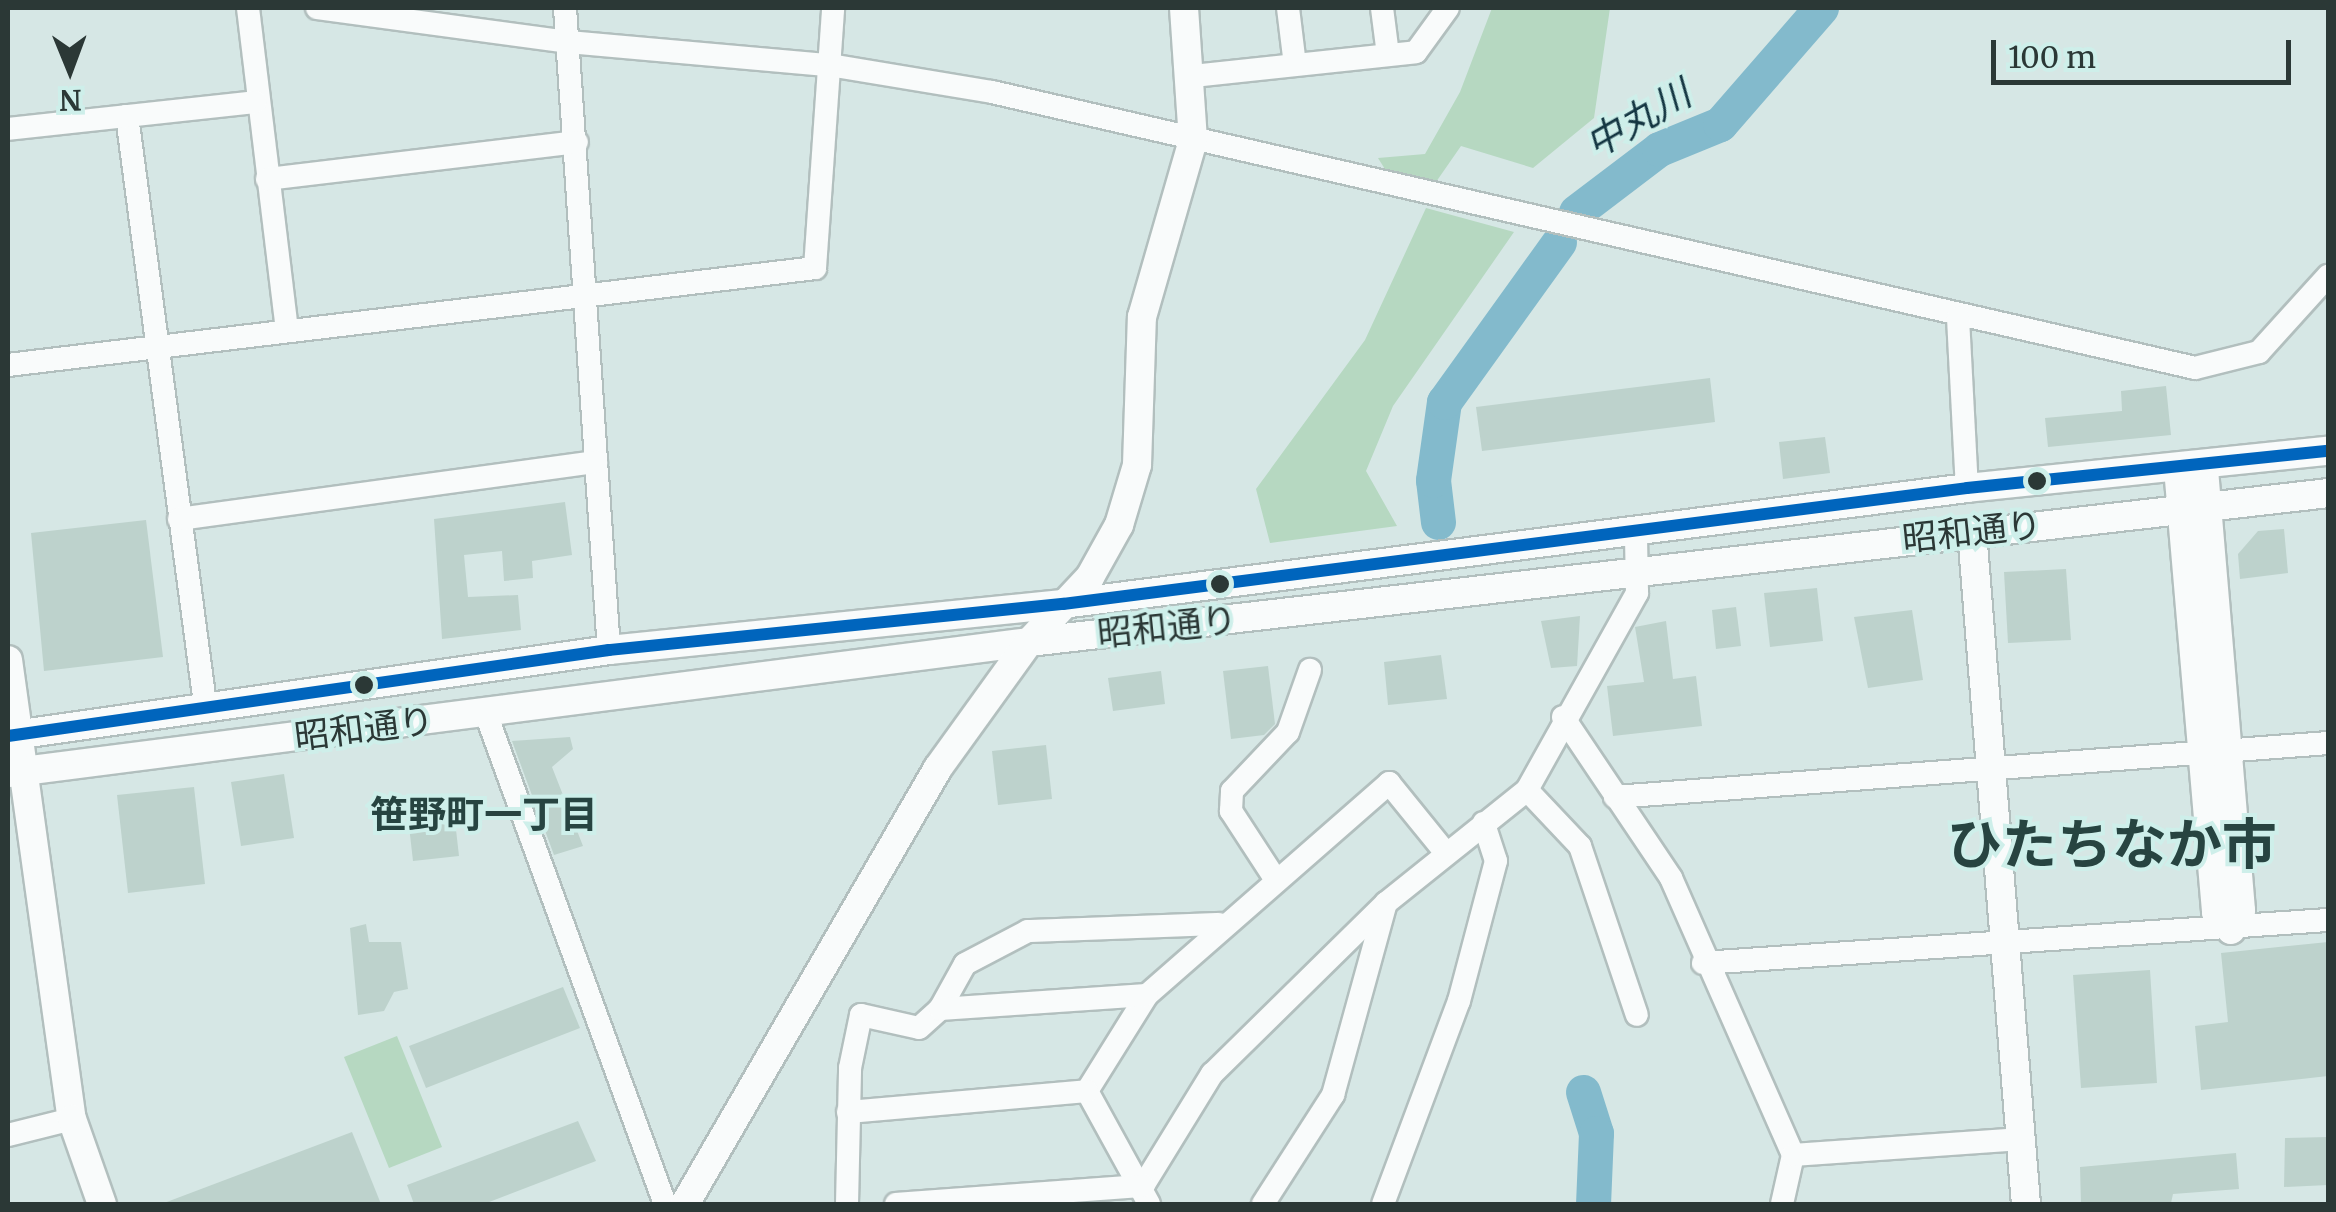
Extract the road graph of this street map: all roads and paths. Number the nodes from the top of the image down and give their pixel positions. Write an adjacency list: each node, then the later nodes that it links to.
1 (248, 8): 14 (street)
2 (317, 8): 9 (street)
3 (565, 8): 9 (street)
4 (833, 8): 12 (street)
5 (1184, 8): 13 (street)
6 (1288, 8): 11 (street)
7 (1382, 8): 10 (street)
8 (1448, 8): 10 (street)
9 (568, 42): 12 (street); 18 (street)
10 (1388, 55): 11 (street)
11 (1295, 65): 13 (street)
12 (834, 66): 17 (street); 21 (street)
13 (1193, 76): 17 (street)
14 (256, 102): 15 (street); 19 (street)
15 (127, 116): 16 (street); 24 (street)
16 (8, 129)
17 (1193, 140): 22 (street); 36 (street)
18 (576, 142): 19 (street); 21 (street)
19 (267, 179): 23 (street)
20 (2328, 276): 22 (street)
21 (587, 296): 23 (street); 27 (street)
22 (1958, 318): 29 (street)
23 (287, 330): 24 (street)
24 (154, 350): 25 (street); 32 (street)
25 (8, 365)
26 (2328, 451): 28 (street, 昭和通り)
27 (596, 462): 32 (street); 38 (street)
28 (2191, 467): 29 (street, 昭和通り); 31 (street)
29 (1967, 488): 34 (street, 昭和通り)
30 (2328, 493): 31 (street, 昭和通り)
31 (2195, 508): 33 (street, 昭和通り); 46 (street)
32 (180, 519): 41 (street)
33 (1972, 532): 35 (street, 昭和通り); 47 (street)
34 (1636, 533): 35 (street); 36 (street, 昭和通り)
35 (1641, 570): 37 (street, 昭和通り); 43 (street)
36 (1063, 604): 37 (street); 38 (street, 昭和通り)
37 (1029, 642): 42 (street, 昭和通り); 72 (street)
38 (609, 650): 41 (street, 昭和通り)
39 (8, 660): 44 (street)
40 (1310, 670): 53 (street)
41 (206, 711): 44 (street, 昭和通り)
42 (486, 714): 48 (street, 昭和通り); 71 (street)
43 (1562, 718): 49 (street); 50 (street)
44 (11, 735): 48 (street)
45 (2328, 744): 46 (street)
46 (2218, 753): 47 (street); 57 (street)
47 (1992, 770): 50 (street); 58 (street)
48 (14, 771): 65 (street)
49 (1526, 790): 51 (street); 62 (street)
50 (1615, 797): 59 (street)
51 (1484, 823): 52 (street); 76 (street)
52 (1445, 852): 53 (street); 54 (street)
53 (1274, 877): 56 (street)
54 (1386, 903): 69 (street); 75 (street)
55 (2328, 920): 57 (street)
56 (1220, 924): 60 (street); 61 (street)
57 (2231, 930): 58 (street)
58 (2005, 944): 59 (street); 67 (street)
59 (1703, 963): 68 (street)
60 (1147, 995): 61 (street); 63 (street)
61 (940, 1009): 64 (street)
62 (1637, 1015)
63 (1087, 1091): 64 (street); 69 (street)
64 (848, 1112): 73 (street)
65 (72, 1119): 66 (street); 70 (street)
66 (8, 1135)
67 (2021, 1139): 68 (street); 78 (street)
68 (1793, 1155): 77 (street)
69 (1146, 1195): 74 (street)
70 (102, 1204)
71 (666, 1204)
72 (685, 1204)
73 (847, 1204)
74 (896, 1204)
75 (1263, 1204)
76 (1383, 1204)
77 (1782, 1204)
78 (2026, 1204)

